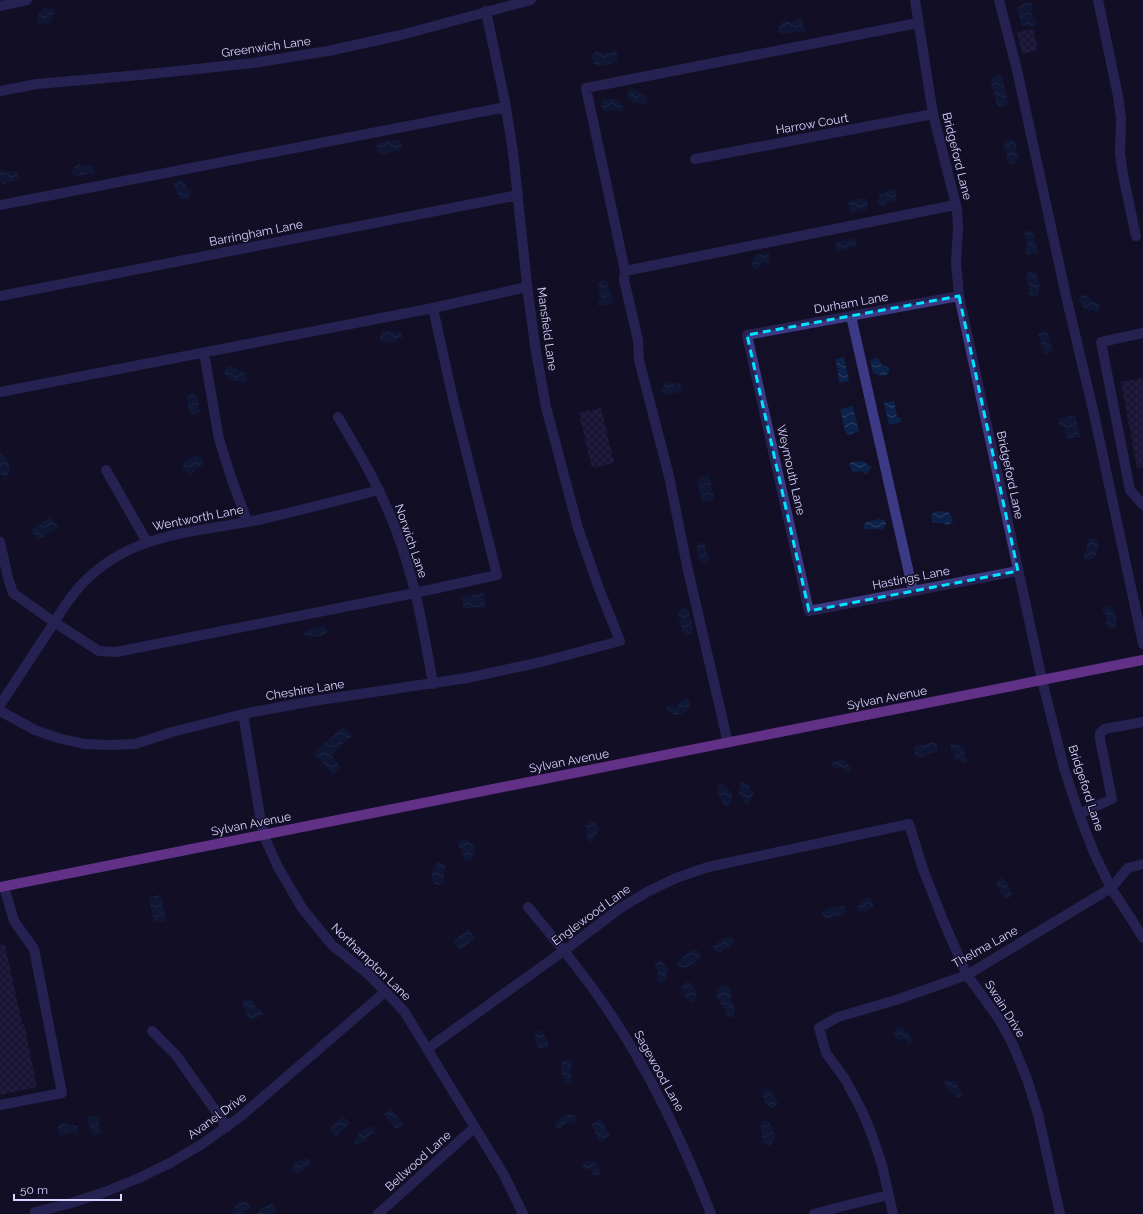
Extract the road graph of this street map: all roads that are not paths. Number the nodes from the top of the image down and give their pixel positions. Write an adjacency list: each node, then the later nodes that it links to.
1 (27, 0): 6 (street)
2 (531, 0): 7 (street, Greenwich Lane)
3 (915, 0): 8 (street, Bridgeford Lane)
4 (999, 0): 40 (street)
5 (1098, 0): 16 (street)
6 (0, 6)
7 (486, 12): 9 (street, Greenwich Lane); 10 (street, Mansfield Lane)
8 (918, 23): 11 (street, Bridgeford Lane); 17 (street)
9 (0, 91)
10 (506, 106): 13 (street, Mansfield Lane); 14 (street)
11 (933, 114): 12 (street, Harrow Court); 15 (street, Bridgeford Lane)
12 (695, 159)
13 (518, 195): 18 (street, Mansfield Lane); 19 (street, Barringham Lane)
14 (0, 205)
15 (955, 205): 17 (street); 20 (street, Bridgeford Lane)
16 (1136, 236)
17 (625, 271): 48 (street)
18 (527, 288): 21 (street); 39 (street, Mansfield Lane)
19 (0, 296)
20 (959, 296): 22 (street, Durham Lane); 34 (street, Bridgeford Lane)
21 (433, 308): 25 (street); 36 (street)
22 (851, 316): 24 (street, Durham Lane); 35 (street)
23 (1143, 333): 30 (street)
24 (748, 335): 37 (street, Weymouth Lane)
25 (204, 353): 26 (street); 31 (street)
26 (0, 392)
27 (338, 417): 29 (street, Norwich Lane)
28 (106, 470): 33 (street)
29 (379, 490): 31 (street, Wentworth Lane); 36 (street, Norwich Lane)
30 (1143, 505)
31 (247, 521): 33 (street, Wentworth Lane)
32 (0, 542): 38 (street)
33 (147, 542): 38 (street, Wentworth Lane)
34 (1018, 571): 35 (street, Hastings Lane); 42 (street, Bridgeford Lane)
35 (913, 591): 37 (street, Hastings Lane)
36 (415, 593): 38 (street); 43 (street, Norwich Lane)
37 (809, 611)
38 (54, 622): 44 (street, Wentworth Lane)
39 (620, 641): 43 (street, Cheshire Lane)
40 (1143, 644)
41 (1143, 660): 42 (main road, Sylvan Avenue)
42 (1042, 680): 48 (main road, Sylvan Avenue); 49 (street, Bridgeford Lane)
43 (433, 684): 46 (street, Cheshire Lane)
44 (0, 705)
45 (0, 711): 46 (street, Cheshire Lane)
46 (242, 714): 51 (street, Northampton Lane)
47 (1143, 722): 49 (street)
48 (728, 743): 51 (main road, Sylvan Avenue)
49 (1079, 814): 54 (street, Bridgeford Lane)
50 (909, 824): 57 (street, Englewood Lane); 58 (street, Swain Drive)
51 (263, 834): 53 (main road, Sylvan Avenue); 59 (street, Northampton Lane)
52 (1143, 864): 54 (street, Thelma Lane)
53 (2, 887): 62 (street)
54 (1111, 888): 56 (street, Bridgeford Lane); 58 (street, Thelma Lane)
55 (528, 907): 57 (street, Sagewood Lane)
56 (1143, 938)
57 (565, 950): 61 (street, Englewood Lane); 69 (street, Sagewood Lane)
58 (967, 975): 65 (street, Thelma Lane); 72 (street, Swain Drive)
59 (385, 992): 61 (street, Northampton Lane); 63 (street, Avanel Drive)
60 (152, 1032): 63 (street)
61 (427, 1049): 64 (street, Northampton Lane)
62 (0, 1105)
63 (227, 1126): 66 (street, Avanel Drive)
64 (475, 1127): 67 (street, Bellwood Lane); 68 (street, Northampton Lane)
65 (888, 1196): 70 (street); 71 (street)
66 (36, 1213)
67 (378, 1214)
68 (523, 1214)
69 (711, 1214)
70 (814, 1214)
71 (893, 1214)
72 (1060, 1214)

